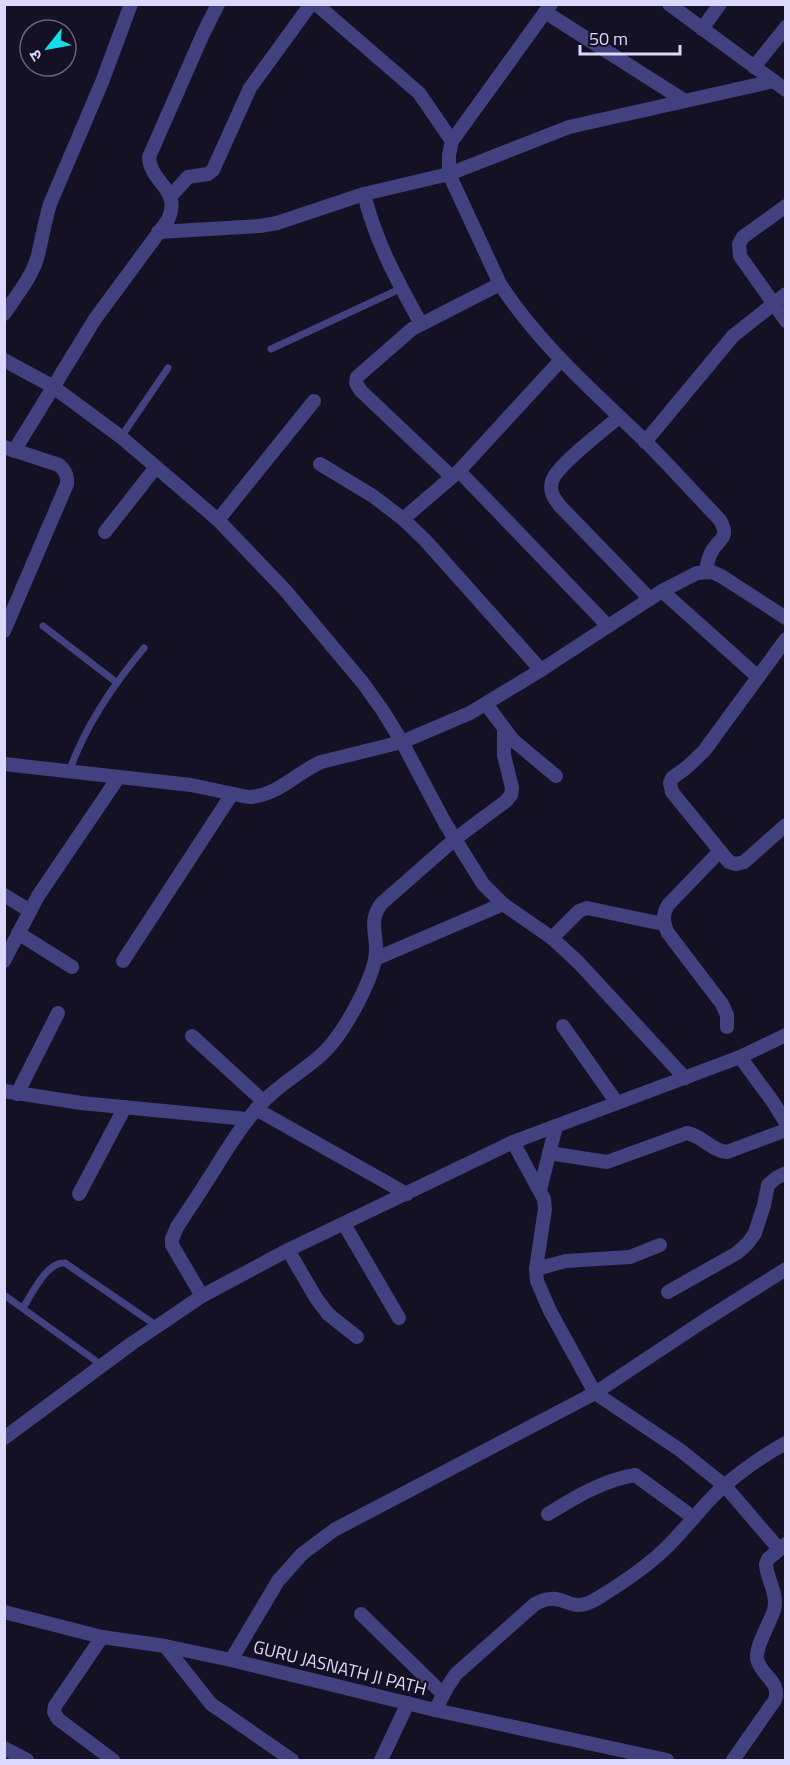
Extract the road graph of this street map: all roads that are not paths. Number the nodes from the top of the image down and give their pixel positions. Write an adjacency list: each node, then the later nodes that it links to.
1 (131, 4): 23 (street)
2 (218, 4): 16 (street)
3 (311, 4): 16 (street)
4 (316, 4): 13 (street)
5 (669, 4): 9 (street)
6 (720, 4): 9 (street)
7 (548, 8): 12 (street); 13 (street)
8 (786, 27): 10 (street)
9 (702, 28): 10 (street)
10 (754, 67): 11 (street)
11 (780, 86): 12 (street)
12 (686, 101): 14 (street)
13 (452, 141): 14 (street)
14 (449, 174): 15 (street); 19 (street)
15 (363, 194): 18 (street); 20 (street)
16 (170, 197): 18 (street)
17 (786, 206): 22 (street)
18 (158, 232): 30 (street)
19 (500, 284): 25 (street); 28 (street)
20 (402, 288): 25 (street); 26 (lane)
21 (786, 294): 22 (street)
22 (774, 304): 24 (street); 34 (street)
23 (4, 315)
24 (786, 321)
25 (421, 324): 38 (street)
26 (271, 349)
27 (4, 360): 30 (street)
28 (560, 361): 32 (street); 38 (street)
29 (168, 368): 33 (lane)
30 (52, 386): 33 (street); 35 (street)
31 (314, 401): 40 (street)
32 (619, 417): 34 (street); 43 (street)
33 (121, 437): 37 (street)
34 (645, 442): 42 (street)
35 (9, 449): 47 (street)
36 (320, 464): 39 (street)
37 (156, 467): 40 (street); 41 (street)
38 (455, 474): 39 (street); 46 (street)
39 (403, 519): 50 (street)
40 (218, 520): 55 (street)
41 (105, 532)
42 (706, 571): 43 (street); 44 (street)
43 (656, 595): 46 (street); 51 (street)
44 (786, 618)
45 (43, 626): 52 (lane)
46 (608, 626): 50 (street)
47 (4, 631)
48 (786, 639): 51 (street)
49 (144, 648): 52 (lane)
50 (541, 670): 53 (street)
51 (758, 677): 63 (street)
52 (116, 682): 57 (lane)
53 (486, 704): 54 (street); 55 (street)
54 (504, 729): 58 (street); 62 (street)
55 (402, 742): 60 (street); 62 (street)
56 (4, 764): 57 (street)
57 (69, 772): 59 (street)
58 (556, 776)
59 (118, 778): 60 (street); 66 (street)
60 (232, 794): 72 (street)
61 (786, 825): 63 (street)
62 (455, 839): 65 (street); 70 (street)
63 (720, 851): 67 (street)
64 (4, 895): 66 (street)
65 (503, 904): 69 (street); 70 (street)
66 (30, 911): 68 (street)
67 (663, 924): 69 (street); 76 (street)
68 (18, 933): 71 (street); 73 (street)
69 (552, 938): 80 (street)
70 (375, 959): 84 (street)
71 (4, 961)
72 (123, 961)
73 (72, 967)
74 (58, 1013): 81 (street)
75 (563, 1026): 82 (street)
76 (726, 1026)
77 (786, 1035): 79 (street)
78 (192, 1036): 84 (street)
79 (740, 1057): 80 (street); 85 (street)
80 (685, 1078): 82 (street)
81 (11, 1093): 83 (street)
82 (617, 1103): 86 (street)
83 (125, 1107): 84 (street); 92 (street)
84 (255, 1110): 93 (street); 101 (street)
85 (786, 1122)
86 (556, 1126): 88 (street); 89 (street)
87 (786, 1130): 89 (street)
88 (513, 1142): 91 (street); 93 (street)
89 (549, 1153): 91 (street)
90 (786, 1173): 99 (street)
91 (540, 1190): 97 (street)
92 (79, 1194)
93 (406, 1194): 94 (street)
94 (344, 1224): 96 (street); 103 (street)
95 (660, 1245): 97 (street)
96 (288, 1250): 101 (street); 105 (street)
97 (536, 1269): 107 (street)
98 (786, 1269): 107 (street)
99 (668, 1292)
100 (4, 1295): 102 (lane)
101 (202, 1296): 104 (street)
102 (23, 1308): 104 (lane); 106 (lane)
103 (399, 1318)
104 (157, 1326): 106 (street)
105 (357, 1337)
106 (103, 1366): 108 (street)
107 (595, 1394): 110 (street); 118 (street)
108 (4, 1438)
109 (786, 1443): 110 (street)
110 (725, 1486): 112 (street); 113 (street)
111 (548, 1514): 112 (street)
112 (694, 1518): 119 (street)
113 (782, 1547): 128 (street)
114 (4, 1612): 116 (street, GURU JASNATH JI PATH)
115 (361, 1614): 119 (street)
116 (102, 1637): 117 (street, GURU JASNATH JI PATH); 124 (street)
117 (165, 1646): 118 (street, GURU JASNATH JI PATH); 125 (street)
118 (231, 1660): 120 (street, GURU JASNATH JI PATH)
119 (443, 1694): 121 (street)
120 (408, 1703): 121 (street, GURU JASNATH JI PATH); 126 (street)
121 (435, 1710): 127 (street, GURU JASNATH JI PATH)
122 (4, 1748): 123 (street)
123 (27, 1761)
124 (113, 1761)
125 (292, 1761)
126 (381, 1761)
127 (667, 1761)
128 (733, 1761)

